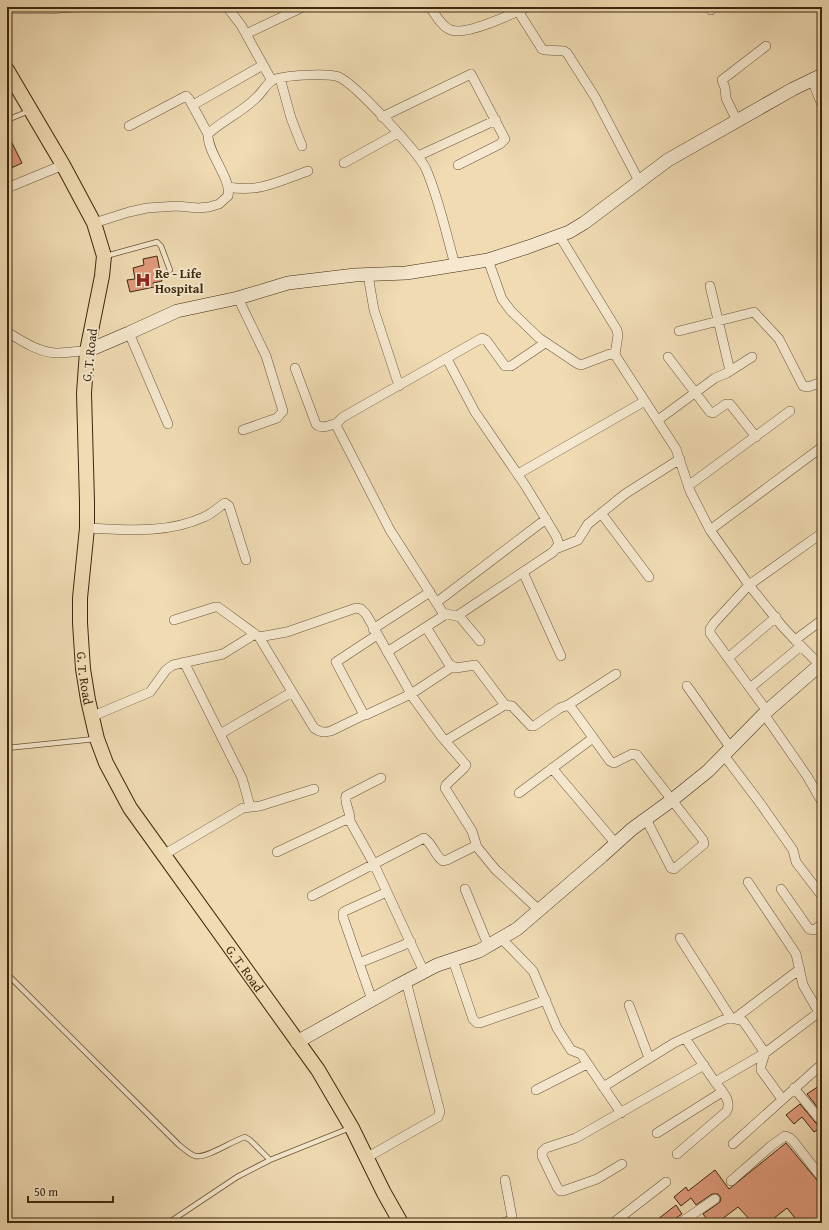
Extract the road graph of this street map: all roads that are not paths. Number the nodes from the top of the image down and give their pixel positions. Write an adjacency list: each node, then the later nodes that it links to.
1 (74, 7): 6 (street)
2 (228, 7): 8 (street)
3 (302, 7): 8 (street)
4 (430, 7): 7 (street)
5 (527, 7): 7 (street)
6 (7, 9)
7 (518, 11): 30 (street)
8 (246, 34): 10 (street)
9 (766, 46): 20 (street)
10 (263, 65): 13 (street); 15 (street)
11 (7, 70): 16 (main road, G. T. Road)
12 (817, 78): 14 (street); 20 (street)
13 (276, 79): 17 (street); 23 (street); 24 (street)
14 (822, 105)
15 (192, 106): 21 (street); 23 (street)
16 (30, 110): 18 (lane); 27 (main road, G. T. Road)
17 (382, 117): 19 (street); 22 (street)
18 (7, 120)
19 (496, 120): 25 (street); 28 (street)
20 (736, 121): 30 (street)
21 (129, 126)
22 (398, 133): 25 (street); 26 (street)
23 (208, 134): 31 (street)
24 (302, 146)
25 (418, 156): 37 (street)
26 (344, 163)
27 (63, 165): 32 (street); 33 (main road, G. T. Road)
28 (458, 165)
29 (308, 172): 31 (street)
30 (639, 181): 34 (street)
31 (228, 187): 33 (street)
32 (7, 188)
33 (94, 223): 35 (main road, G. T. Road)
34 (559, 235): 36 (street); 48 (street)
35 (104, 256): 38 (lane); 47 (main road, G. T. Road)
36 (488, 260): 37 (street); 46 (street)
37 (455, 265): 39 (street)
38 (170, 270)
39 (368, 275): 41 (street); 55 (street)
40 (710, 286): 42 (street)
41 (238, 298): 45 (street); 62 (street)
42 (718, 321): 43 (street); 53 (street); 54 (street)
43 (679, 331)
44 (7, 332): 47 (street)
45 (129, 333): 47 (street); 61 (street)
46 (545, 343): 48 (street); 51 (street)
47 (87, 351): 70 (main road, G. T. Road)
48 (615, 356): 57 (street)
49 (668, 357): 56 (street)
50 (752, 357): 53 (street)
51 (447, 359): 55 (street); 66 (street)
52 (295, 368): 60 (street)
53 (730, 371): 56 (street)
54 (822, 382)
55 (399, 386): 60 (street)
56 (694, 392): 59 (street); 63 (street)
57 (645, 401): 59 (street); 66 (street)
58 (790, 412): 63 (street)
59 (658, 420): 65 (street)
60 (336, 423): 78 (street)
61 (168, 424)
62 (243, 430)
63 (756, 437): 67 (street)
64 (822, 447): 71 (street)
65 (680, 459): 67 (street); 68 (street)
66 (518, 474): 69 (street)
67 (688, 486): 71 (street)
68 (601, 513): 73 (street); 76 (street)
69 (546, 519): 73 (street); 79 (street)
70 (87, 528): 74 (street); 105 (main road, G. T. Road)
71 (710, 530): 77 (street)
72 (822, 533): 77 (street)
73 (558, 548): 75 (street)
74 (246, 560)
75 (524, 572): 81 (street); 91 (street)
76 (649, 577)
77 (749, 585): 82 (street); 92 (street)
78 (430, 592): 79 (street); 86 (street)
79 (437, 602): 80 (street)
80 (443, 613): 81 (street); 85 (street)
81 (457, 616): 88 (street)
82 (776, 617): 89 (street); 92 (street)
83 (174, 620): 87 (street)
84 (822, 620): 89 (street)
85 (426, 627): 90 (street); 95 (street)
86 (375, 632): 87 (street); 90 (street); 104 (street)
87 (257, 635): 93 (street); 99 (street)
88 (480, 641)
89 (798, 643): 94 (street); 98 (street)
90 (387, 652): 100 (street)
91 (561, 656)
92 (728, 658): 98 (street)
93 (184, 662): 105 (street); 106 (street)
94 (821, 664): 103 (street)
95 (452, 667): 100 (street); 101 (street)
96 (616, 674): 102 (street)
97 (687, 686): 111 (street)
98 (750, 688): 103 (street)
99 (292, 692): 104 (street); 106 (street)
100 (411, 694): 104 (street); 109 (street)
101 (505, 705): 102 (street); 109 (street)
102 (568, 705): 107 (street)
103 (766, 713): 111 (street); 117 (street)
104 (364, 715)
105 (91, 717): 108 (main road, G. T. Road)
106 (220, 734): 118 (street)
107 (593, 738): 112 (street); 116 (street)
108 (97, 739): 110 (lane); 124 (main road, G. T. Road)
109 (445, 741): 122 (street)
110 (7, 748)
111 (727, 751): 116 (street); 131 (street)
112 (552, 768): 115 (street); 121 (street)
113 (381, 778): 120 (street)
114 (314, 789): 118 (street)
115 (519, 793)
116 (672, 800): 119 (street); 119 (street)
117 (822, 802)
118 (250, 806): 124 (street)
119 (646, 818): 121 (street)
120 (350, 821): 123 (street); 125 (street)
121 (616, 844): 132 (street)
122 (477, 847): 125 (street); 132 (street)
123 (277, 852)
124 (165, 854): 150 (main road, G. T. Road)
125 (374, 864): 129 (street); 130 (street)
126 (748, 882): 140 (street)
127 (465, 889): 137 (street)
128 (781, 889): 133 (street)
129 (387, 892): 136 (street); 139 (street)
130 (312, 896)
131 (822, 896)
132 (539, 910): 134 (street)
133 (822, 924)
134 (501, 938): 137 (street); 145 (street)
135 (680, 938): 148 (street)
136 (411, 942): 139 (street); 141 (street)
137 (488, 945): 138 (street)
138 (453, 960): 141 (street); 145 (street)
139 (359, 963): 144 (street)
140 (800, 969): 147 (street); 148 (street)
141 (424, 972): 143 (street)
142 (7, 974): 169 (lane)
143 (406, 981): 144 (street); 168 (street)
144 (372, 1000): 150 (street)
145 (546, 1000): 153 (street)
146 (629, 1005): 152 (street)
147 (821, 1013): 151 (street)
148 (732, 1019): 149 (street); 151 (street)
149 (685, 1038): 152 (street); 155 (street)
150 (297, 1042): 164 (main road, G. T. Road)
151 (765, 1053): 156 (street); 161 (street)
152 (649, 1058): 157 (street)
153 (587, 1064): 157 (street); 159 (street)
154 (822, 1064): 158 (street)
155 (704, 1066): 156 (street); 162 (street)
156 (715, 1082): 160 (street)
157 (603, 1087): 162 (street)
158 (794, 1088): 161 (street); 163 (street)
159 (536, 1090)
160 (722, 1092): 165 (street); 167 (street)
161 (782, 1099): 166 (street)
162 (621, 1114): 170 (street)
163 (822, 1122)
164 (352, 1128): 168 (main road, G. T. Road); 169 (lane)
165 (657, 1133)
166 (732, 1144)
167 (677, 1154)
168 (366, 1158): 177 (main road, G. T. Road)
169 (270, 1160): 176 (lane)
170 (622, 1164)
171 (822, 1178): 173 (street)
172 (505, 1180): 178 (street)
173 (731, 1181)
174 (666, 1182): 179 (street)
175 (715, 1199): 180 (street)
176 (168, 1223)
177 (401, 1223)
178 (503, 1223)
179 (613, 1223)
180 (680, 1223)

